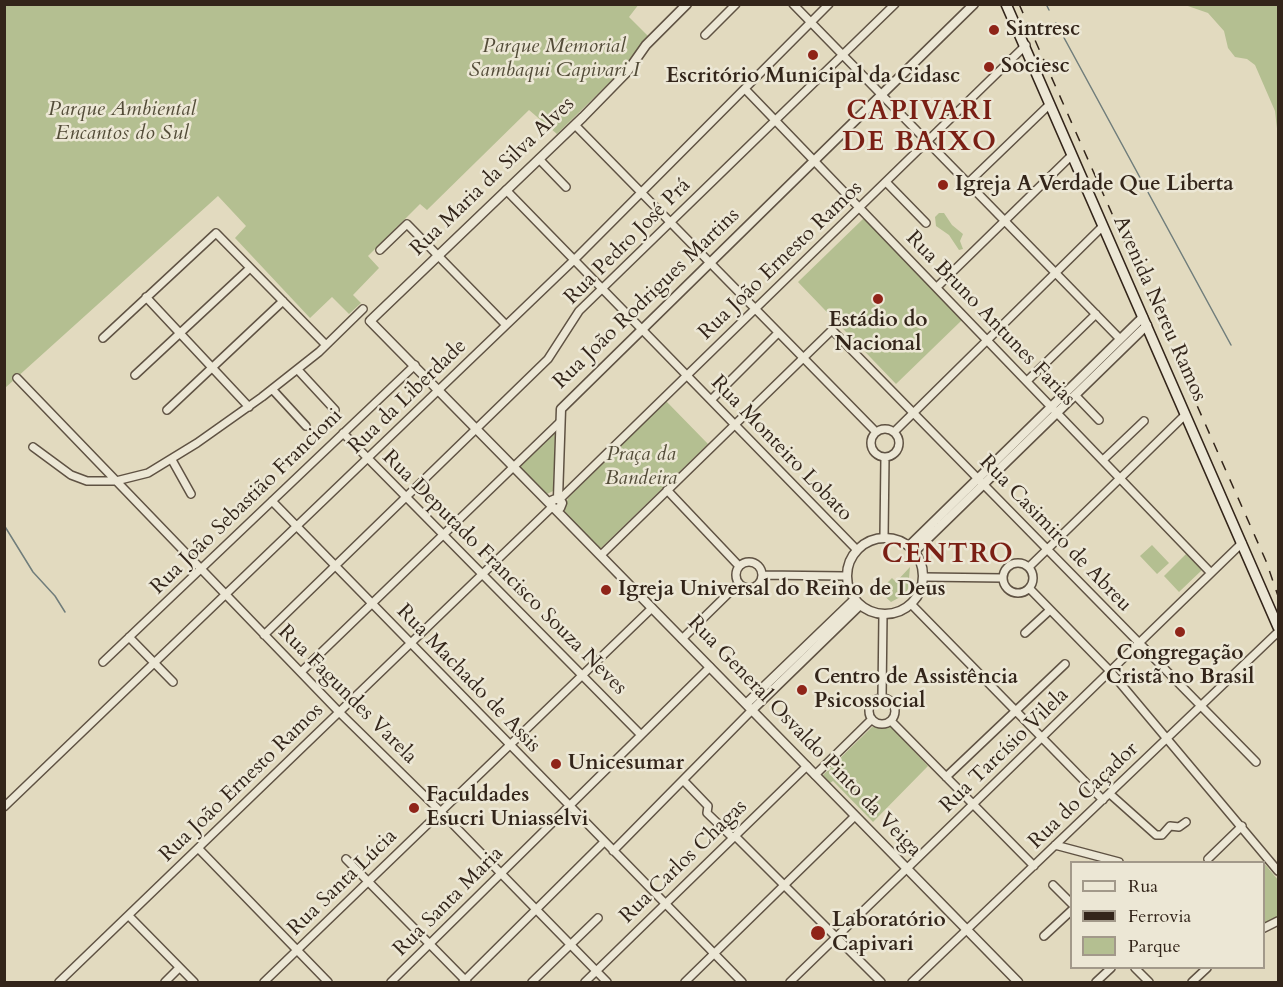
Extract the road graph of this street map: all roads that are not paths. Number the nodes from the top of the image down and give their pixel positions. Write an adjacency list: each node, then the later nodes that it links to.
1 (687, 4): 16 (street, Rua Maria da Silva Alves)
2 (736, 4): 9 (street)
3 (793, 4): 8 (street)
4 (829, 4): 8 (street, Rua da Liberdade)
5 (895, 4): 11 (street, Rua Pedro José Prá)
6 (974, 4): 13 (street, Rua João Rodrigues Martins)
7 (1006, 4): 10 (main road, Avenida Nereu Ramos)
8 (811, 23): 11 (street); 12 (street, Rua da Liberdade)
9 (705, 36)
10 (1026, 45): 14 (main road, Avenida Nereu Ramos); 17 (street, Rua João Ernesto Ramos)
11 (843, 55): 13 (street); 15 (street, Rua Pedro José Prá)
12 (745, 89): 15 (street, Rua Bruno Antunes Farias); 25 (street, Rua da Liberdade)
13 (882, 95): 17 (street); 20 (street, Rua João Rodrigues Martins)
14 (1050, 104): 18 (main road, Avenida Nereu Ramos); 22 (street)
15 (776, 120): 20 (street, Rua Bruno Antunes Farias); 28 (street, Rua Pedro José Prá)
16 (575, 124): 19 (street, Rua Maria da Silva Alves); 25 (street)
17 (927, 141): 21 (street, Rua João Ernesto Ramos); 22 (street)
18 (1072, 155): 27 (street); 30 (main road, Avenida Nereu Ramos)
19 (539, 159): 23 (street); 24 (street, Rua Maria da Silva Alves)
20 (814, 160): 26 (street, Rua Bruno Antunes Farias); 34 (street, Rua João Rodrigues Martins)
21 (886, 182): 26 (street, Rua João Ernesto Ramos); 29 (street)
22 (968, 183): 27 (street)
23 (566, 187)
24 (506, 190): 32 (street, Rua Maria da Silva Alves); 33 (street, Rua Monteiro Lobato)
25 (641, 193): 28 (street); 33 (street, Rua da Liberdade)
26 (860, 207): 37 (street, Rua Bruno Antunes Farias); 41 (street, Rua João Ernesto Ramos)
27 (1005, 220): 36 (street); 37 (street)
28 (670, 222): 34 (street); 38 (street, Rua Pedro José Prá)
29 (926, 223)
30 (1103, 226): 36 (street); 44 (main road, Avenida Nereu Ramos)
31 (380, 250): 32 (street)
32 (438, 256): 43 (street, Rua Maria da Silva Alves); 45 (street)
33 (574, 260): 38 (street, Rua Monteiro Lobato); 45 (street, Rua da Liberdade)
34 (710, 263): 41 (street); 46 (street, Rua João Rodrigues Martins)
35 (250, 268): 39 (street); 40 (street); 47 (street)
36 (1056, 273): 42 (street); 50 (street)
37 (937, 287): 50 (street, Rua Bruno Antunes Farias)
38 (602, 289): 46 (street, Rua Monteiro Lobato); 76 (street, Rua Pedro José Prá)
39 (146, 297): 47 (street); 49 (street)
40 (283, 301): 52 (street); 55 (street)
41 (755, 309): 48 (street); 58 (street, Rua João Ernesto Ramos)
42 (1096, 314): 51 (street); 60 (street)
43 (363, 315): 52 (street); 54 (street, Rua General Osvaldo Pinto da Veiga)
44 (1145, 321): 51 (street); 63 (street); 70 (main road, Avenida Nereu Ramos)
45 (506, 325): 62 (street, Rua da Liberdade)
46 (642, 329): 58 (street, Rua Monteiro Lobato); 73 (street, Rua João Rodrigues Martins)
47 (180, 333): 55 (street); 57 (street)
48 (778, 333): 53 (street); 64 (street)
49 (103, 338)
50 (988, 339): 60 (street, Rua Bruno Antunes Farias); 69 (street)
51 (1120, 339): 66 (street)
52 (326, 345): 56 (street)
53 (803, 358): 69 (street, Rua Casimiro de Abreu); 74 (street); 77 (street)
54 (415, 365): 62 (street, Rua General Osvaldo Pinto da Veiga); 79 (street, Rua João Sebastião Francioni)
55 (212, 367): 65 (street); 67 (street)
56 (297, 370): 61 (street); 68 (street)
57 (135, 375)
58 (687, 376): 64 (street, Rua Monteiro Lobato); 93 (street, Rua João Ernesto Ramos)
59 (17, 378): 87 (street, Rua Fagundes Varela)
60 (1028, 380): 66 (street, Rua Bruno Antunes Farias)
61 (272, 389): 65 (street); 75 (street)
62 (439, 390): 76 (street, Rua General Osvaldo Pinto da Veiga); 82 (street, Rua da Liberdade)
63 (1075, 395): 66 (street); 71 (street)
64 (711, 400): 74 (street, Rua Monteiro Lobato)
65 (249, 407): 83 (street)
66 (1054, 409): 84 (street, Rua Bruno Antunes Farias); 88 (street)
67 (167, 410)
68 (335, 410)
69 (914, 413): 78 (street); 88 (street, Rua Casimiro de Abreu)
70 (1185, 415): 86 (street); 97 (main road, Avenida Nereu Ramos)
71 (1099, 420)
72 (1144, 421): 84 (street)
73 (560, 422): 85 (street, Rua João Rodrigues Martins); 93 (street)
74 (734, 424): 89 (street); 100 (street, Rua Monteiro Lobato)
75 (306, 426)
76 (477, 429): 85 (street, Rua General Osvaldo Pinto da Veiga); 91 (street, Rua Pedro José Prá)
77 (876, 432): 78 (street); 81 (street)
78 (894, 432): 81 (street)
79 (343, 433): 82 (street, Rua Deputado Francisco Souza Neves); 92 (street, Rua João Sebastião Francioni)
80 (33, 447): 87 (street)
81 (885, 457): 96 (street)
82 (368, 458): 91 (street, Rua Deputado Francisco Souza Neves); 94 (street, Rua da Liberdade)
83 (172, 460): 87 (street); 90 (street)
84 (1103, 460): 86 (street, Rua Bruno Antunes Farias)
85 (514, 467): 93 (street, Rua General Osvaldo Pinto da Veiga); 95 (street, Rua João Rodrigues Martins)
86 (1120, 478): 99 (street); 106 (street, Rua Bruno Antunes Farias)
87 (116, 481): 105 (street, Rua Fagundes Varela)
88 (980, 482): 98 (street); 99 (street, Rua Casimiro de Abreu)
89 (667, 490): 101 (street); 103 (street)
90 (191, 494)
91 (406, 497): 95 (street, Rua Deputado Francisco Souza Neves); 102 (street, Rua Pedro José Prá)
92 (272, 501): 94 (street, Rua Machado de Assis); 105 (street, Rua João Sebastião Francioni)
93 (556, 504): 101 (street, Rua General Osvaldo Pinto da Veiga); 107 (street, Rua João Ernesto Ramos)
94 (296, 527): 102 (street, Rua Machado de Assis); 114 (street, Rua da Liberdade)
95 (444, 535): 107 (street, Rua Deputado Francisco Souza Neves); 116 (street, Rua João Rodrigues Martins)
96 (884, 537): 98 (street); 100 (street)
97 (1242, 543): 106 (street, Rua Tarcísio Vilela); 121 (main road, Avenida Nereu Ramos)
98 (911, 549): 110 (street)
99 (1047, 549): 104 (street); 127 (street, Rua Casimiro de Abreu)
100 (857, 550): 109 (street)
101 (600, 555): 118 (street, Rua General Osvaldo Pinto da Veiga)
102 (335, 566): 116 (street, Rua Machado de Assis); 124 (street, Rua Pedro José Prá)
103 (739, 566): 108 (street); 112 (street)
104 (1029, 567): 111 (street); 113 (street)
105 (200, 570): 114 (street, Rua Fagundes Varela); 125 (street, Rua João Sebastião Francioni)
106 (1211, 573): 127 (street, Rua Tarcísio Vilela)
107 (482, 575): 128 (street, Rua João Ernesto Ramos); 135 (street, Rua Deputado Francisco Souza Neves)
108 (762, 575): 109 (street); 112 (street)
109 (846, 576): 115 (street)
110 (924, 577): 111 (street); 117 (street)
111 (1003, 578): 113 (street)
112 (739, 583): 126 (street)
113 (1029, 588): 119 (street)
114 (226, 595): 124 (street, Rua Fagundes Varela); 130 (street, Rua da Liberdade)
115 (857, 603): 120 (street); 139 (street)
116 (372, 604): 128 (street, Rua Machado de Assis); 134 (street, Rua João Rodrigues Martins)
117 (911, 604): 120 (street); 140 (street)
118 (652, 608): 126 (street, Rua General Osvaldo Pinto da Veiga); 135 (street, Rua Santa Lúcia)
119 (1050, 610): 123 (street); 133 (street)
120 (883, 614): 137 (street)
121 (1278, 627)
122 (1278, 632): 138 (street, Rua do Caçador)
123 (1025, 633)
124 (264, 635): 134 (street, Rua Fagundes Varela)
125 (129, 637): 129 (street, Rua João Sebastião Francioni); 130 (street)
126 (682, 639): 132 (street, Rua General Osvaldo Pinto da Veiga)
127 (1139, 643): 133 (street, Rua Tarcísio Vilela); 138 (street, Rua Casimiro de Abreu)
128 (411, 644): 141 (street, Rua João Ernesto Ramos); 147 (street, Rua Machado de Assis)
129 (103, 662)
130 (155, 663): 136 (street); 157 (street, Rua da Liberdade)
131 (1065, 664): 140 (street)
132 (710, 667): 139 (street, Rua General Osvaldo Pinto da Veiga); 144 (street, Rua Santa Maria)
133 (1110, 671): 145 (street, Rua Tarcísio Vilela); 146 (street)
134 (301, 672): 141 (street, Rua Fagundes Varela)
135 (582, 675): 144 (street, Rua Deputado Francisco Souza Neves); 147 (street, Rua Santa Lúcia)
136 (173, 682)
137 (882, 698): 142 (street); 143 (street)
138 (1201, 706): 146 (street, Rua do Caçador); 148 (street, Rua Casimiro de Abreu)
139 (749, 707): 149 (street, Rua General Osvaldo Pinto da Veiga); 152 (street)
140 (1015, 711): 145 (street); 151 (street)
141 (339, 712): 158 (street, Rua Fagundes Varela); 165 (street, Rua João Ernesto Ramos)
142 (872, 719): 143 (street); 150 (street)
143 (891, 721): 151 (street)
144 (641, 735): 156 (street, Rua Santa Maria)
145 (1042, 738): 154 (street); 155 (street, Rua Tarcísio Vilela)
146 (1168, 738): 153 (street, Rua do Caçador); 161 (street)
147 (510, 745): 156 (street, Rua Machado de Assis); 158 (street, Rua Santa Lúcia)
148 (1256, 762)
149 (807, 766): 150 (street, Rua General Osvaldo Pinto da Veiga); 162 (street, Rua Carlos Chagas)
150 (815, 775): 159 (street, Rua General Osvaldo Pinto da Veiga)
151 (946, 777): 155 (street)
152 (683, 780): 162 (street); 166 (street)
153 (1110, 794): 154 (street, Rua do Caçador); 160 (street)
154 (1102, 800): 164 (street, Rua do Caçador)
155 (974, 804): 170 (street); 171 (street, Rua Tarcísio Vilela)
156 (570, 806): 163 (street, Rua Machado de Assis); 173 (street, Rua Santa Maria)
157 (4, 807)
158 (441, 812): 173 (street, Rua Fagundes Varela); 174 (street, Rua Santa Lúcia)
159 (855, 816): 171 (street, Rua General Osvaldo Pinto da Veiga); 175 (street)
160 (1186, 822)
161 (1242, 826): 168 (street); 172 (street)
162 (734, 837): 175 (street); 178 (street, Rua Carlos Chagas)
163 (604, 842): 166 (street, Rua Machado de Assis); 179 (street)
164 (1055, 845): 169 (street); 170 (street, Rua do Caçador)
165 (198, 848): 181 (street, Rua João Ernesto Ramos); 188 (street)
166 (613, 850): 178 (street, Rua Machado de Assis)
167 (346, 859): 174 (street)
168 (1208, 859)
169 (1115, 861)
170 (1034, 866): 183 (street, Rua do Caçador)
171 (907, 869): 183 (street, Rua General Osvaldo Pinto da Veiga); 185 (street, Rua Tarcísio Vilela)
172 (1278, 871)
173 (501, 874): 179 (street, Rua Fagundes Varela); 186 (street, Rua Santa Maria)
174 (368, 882): 186 (street); 188 (street, Rua Santa Lúcia)
175 (785, 884): 185 (street); 189 (street)
176 (1053, 885): 177 (street)
177 (1070, 903)
178 (665, 904): 189 (street, Rua Machado de Assis); 194 (street, Rua Carlos Chagas)
179 (536, 910): 187 (street, Rua Fagundes Varela); 201 (street)
180 (1070, 911): 184 (street)
181 (129, 916): 190 (street); 195 (street, Rua João Ernesto Ramos)
182 (598, 918): 187 (street)
183 (967, 930): 209 (street, Rua do Caçador); 210 (street, Rua General Osvaldo Pinto da Veiga)
184 (1044, 936)
185 (837, 938): 207 (street, Rua Tarcísio Vilela); 208 (street)
186 (429, 945): 200 (street, Rua Santa Maria); 201 (street)
187 (571, 945): 194 (street, Rua Fagundes Varela); 202 (street)
188 (297, 950): 198 (street, Rua Santa Lúcia); 199 (street)
189 (714, 954): 205 (street); 206 (street, Rua Machado de Assis)
190 (179, 968): 196 (street); 197 (street)
191 (1110, 969): 211 (street)
192 (1135, 969): 212 (street)
193 (1206, 969): 213 (street)
194 (596, 971): 203 (street, Rua Carlos Chagas); 204 (street, Rua Fagundes Varela)
195 (59, 982)
196 (165, 982)
197 (194, 982)
198 (264, 982)
199 (328, 982)
200 (391, 982)
201 (465, 982)
202 (532, 982)
203 (585, 982)
204 (607, 982)
205 (685, 982)
206 (742, 982)
207 (790, 982)
208 (880, 982)
209 (912, 982)
210 (1018, 982)
211 (1096, 982)
212 (1149, 982)
213 (1192, 982)

